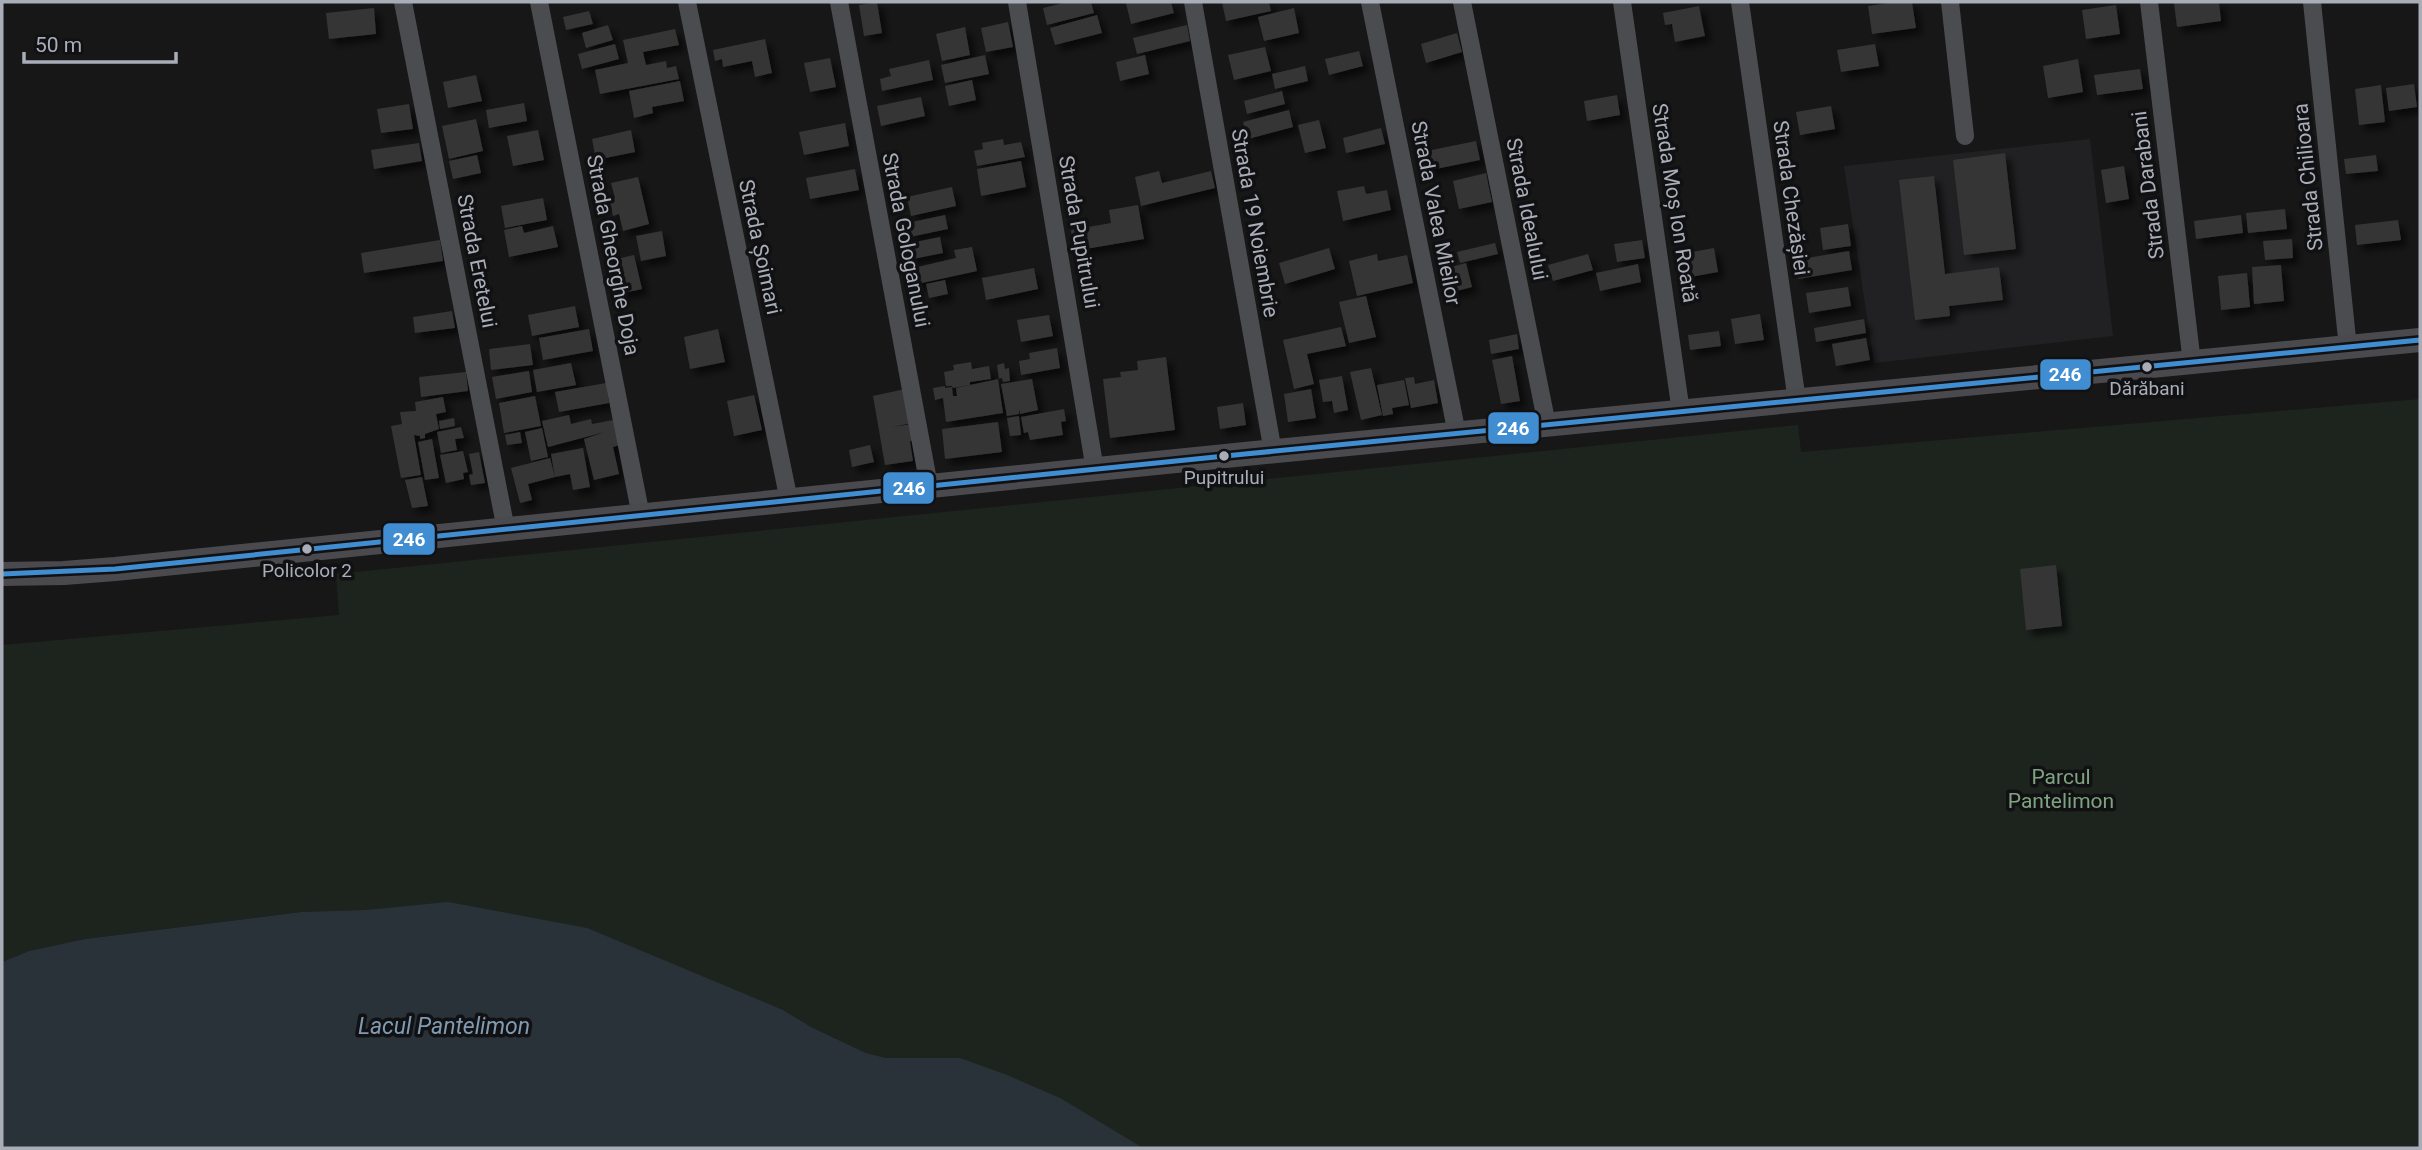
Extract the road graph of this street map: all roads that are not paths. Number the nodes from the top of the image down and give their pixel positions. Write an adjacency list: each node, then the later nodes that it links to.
1 (403, 2): 27 (street, Strada Eretelui)
2 (539, 2): 26 (street, Strada Gheorghe Doja)
3 (687, 2): 25 (street, Strada Șoimari)
4 (839, 2): 24 (street, Strada Gologanului)
5 (1017, 2): 23 (street, Strada Pupitrului)
6 (1192, 2): 22 (street, Strada 19 Noiembrie)
7 (1370, 2): 21 (street, Strada Valea Mieilor)
8 (1462, 2): 20 (street, Strada Idealului)
9 (1622, 2): 19 (street, Strada Moș Ion Roată)
10 (1740, 2): 18 (street, Strada Chezășiei)
11 (1950, 2): 14 (street)
12 (2149, 2): 17 (street, Strada Darabani)
13 (2312, 2): 16 (street, Strada Chilioara)
14 (1965, 136)
15 (2420, 340): 16 (main road)
16 (2348, 348): 17 (main road)
17 (2192, 363): 18 (main road)
18 (1797, 401): 19 (main road)
19 (1681, 412): 20 (main road)
20 (1547, 425): 21 (main road)
21 (1457, 434): 22 (main road)
22 (1273, 452): 23 (main road)
23 (1095, 470): 24 (main road)
24 (929, 486): 25 (main road)
25 (789, 501): 26 (main road)
26 (641, 516): 27 (main road)
27 (506, 530): 28 (main road)
28 (2, 574)

